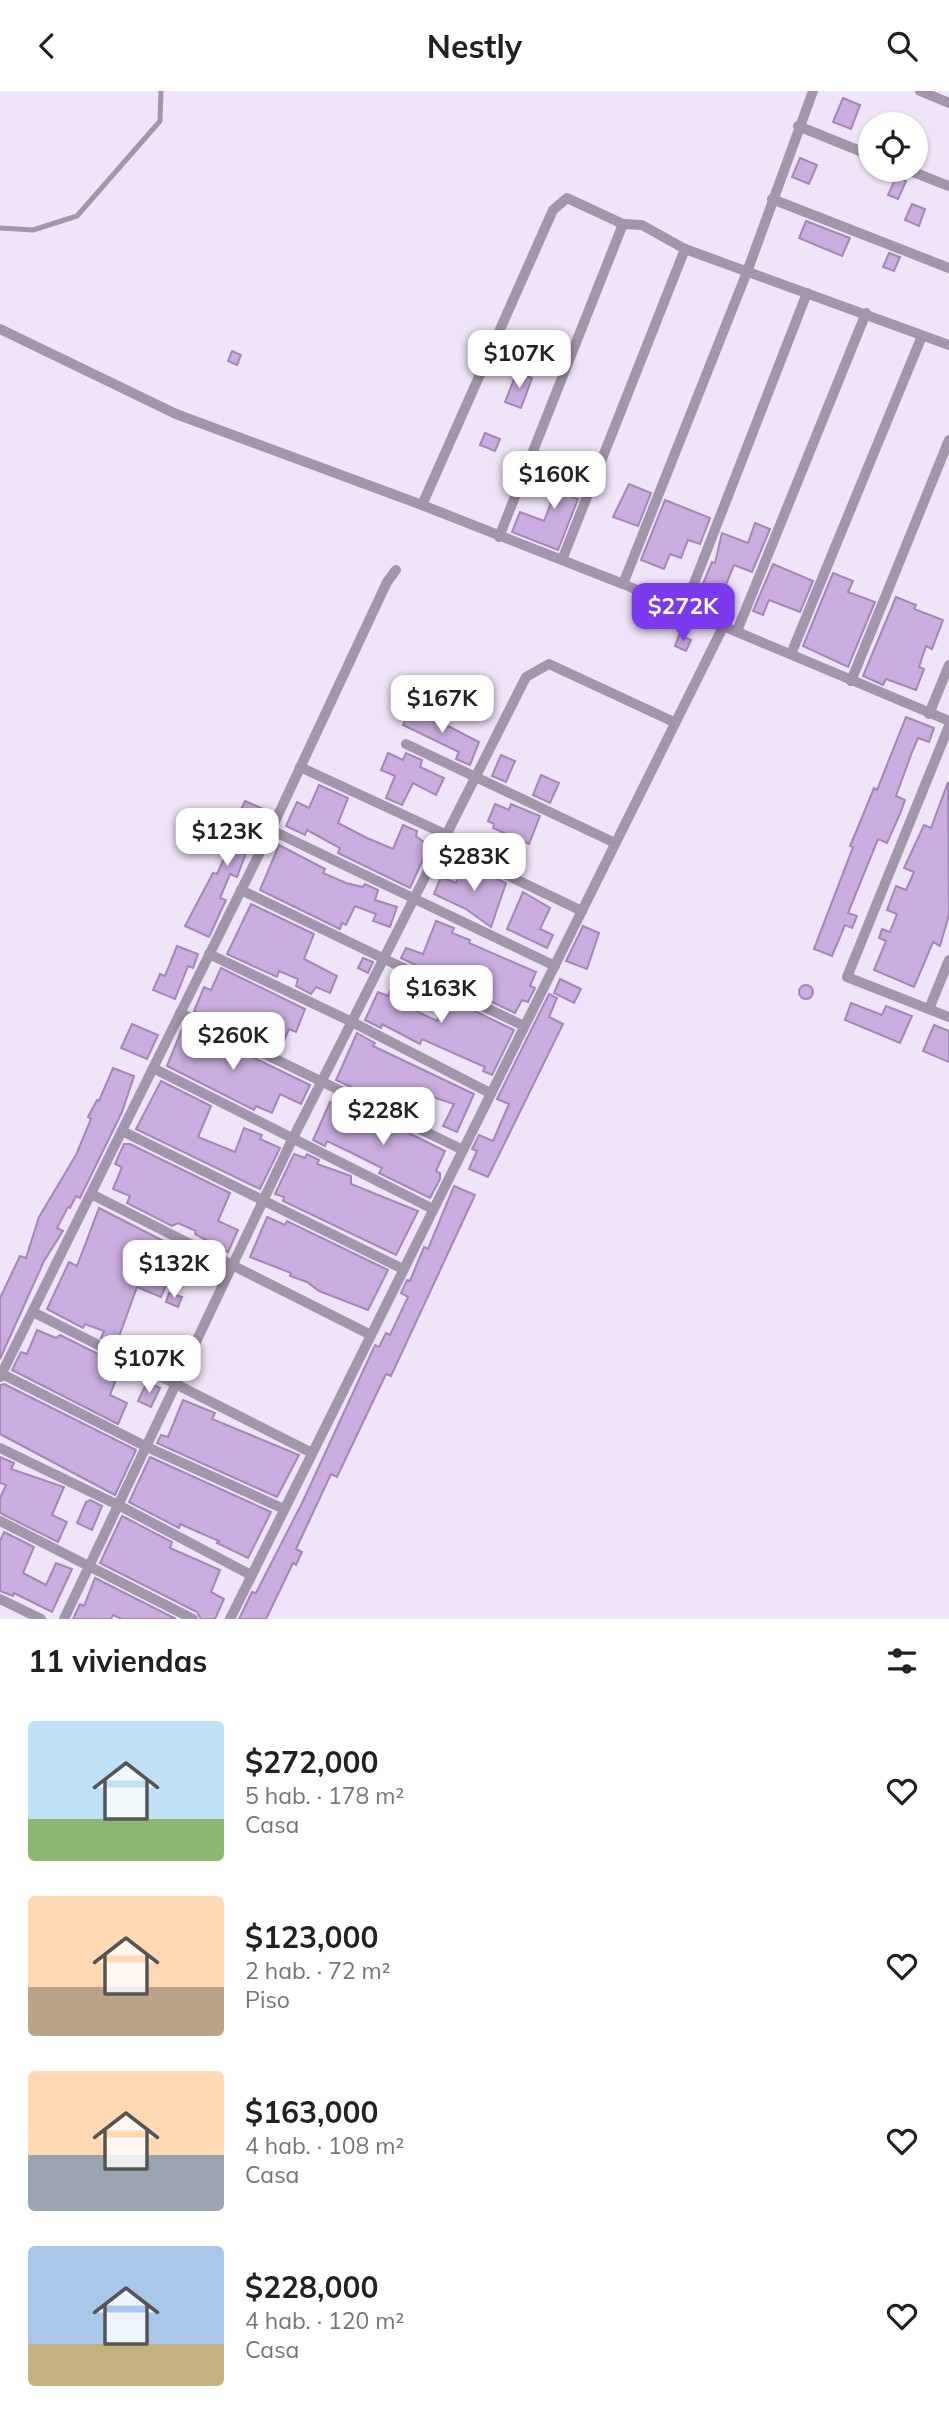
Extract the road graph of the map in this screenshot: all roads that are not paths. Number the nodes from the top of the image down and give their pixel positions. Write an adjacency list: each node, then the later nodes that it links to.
1 (161, 91): 11 (lane)
2 (813, 91): 5 (street)
3 (920, 91): 4 (street)
4 (949, 103)
5 (798, 126): 6 (street); 9 (street)
6 (858, 150)
7 (928, 178): 8 (street)
8 (949, 186)
9 (772, 199): 13 (street); 14 (street)
10 (623, 224): 12 (street); 21 (street); 22 (street)
11 (0, 228)
12 (685, 249): 14 (street); 23 (street)
13 (949, 268)
14 (747, 272): 15 (street); 25 (street)
15 (807, 293): 16 (street); 26 (street)
16 (866, 313): 18 (street); 28 (street)
17 (0, 329): 21 (street)
18 (922, 336): 19 (street); 29 (street)
19 (949, 345)
20 (949, 440): 31 (street)
21 (422, 505): 22 (street)
22 (499, 537): 23 (street)
23 (562, 560): 25 (street)
24 (396, 570): 36 (street)
25 (623, 584): 26 (street)
26 (684, 609): 27 (street)
27 (724, 625): 28 (street); 33 (street)
28 (737, 631): 29 (street)
29 (791, 654): 31 (street)
30 (949, 665): 32 (street)
31 (851, 681): 32 (street)
32 (929, 714): 34 (street)
33 (674, 722): 37 (street); 40 (street)
34 (949, 724): 48 (street)
35 (406, 744): 37 (street)
36 (300, 767): 38 (street); 39 (street)
37 (477, 775): 39 (street); 40 (street)
38 (271, 830): 41 (street); 42 (street)
39 (445, 839): 42 (street); 43 (street)
40 (615, 843): 43 (street)
41 (241, 890): 44 (street); 45 (street)
42 (415, 899): 45 (street); 47 (street)
43 (582, 911): 47 (street)
44 (209, 954): 49 (street); 51 (street)
45 (384, 959): 51 (street); 52 (street)
46 (949, 960): 48 (street)
47 (555, 966): 52 (street)
48 (929, 1009): 50 (street)
49 (180, 1013): 53 (street); 54 (street)
50 (949, 1017)
51 (352, 1022): 54 (street); 55 (street)
52 (524, 1027): 55 (street)
53 (153, 1068): 56 (street); 57 (street)
54 (322, 1082): 57 (street); 58 (street)
55 (490, 1093): 58 (street)
56 (122, 1131): 59 (street); 60 (street)
57 (293, 1138): 60 (street); 61 (street)
58 (461, 1149): 61 (street)
59 (91, 1193): 62 (street); 64 (street)
60 (263, 1201): 62 (street); 63 (street)
61 (433, 1209): 63 (street)
62 (235, 1263): 65 (street); 67 (street)
63 (403, 1269): 65 (street)
64 (33, 1312): 66 (street); 67 (street)
65 (371, 1335): 70 (street)
66 (1, 1376): 68 (street)
67 (175, 1385): 68 (street); 70 (street)
68 (148, 1447): 71 (street); 72 (street)
69 (0, 1448): 71 (street)
70 (312, 1453): 72 (street)
71 (120, 1506): 74 (street); 75 (street)
72 (284, 1509): 75 (street)
73 (0, 1521): 74 (street)
74 (91, 1566): 78 (street); 79 (street)
75 (251, 1576): 80 (street)
76 (0, 1599): 77 (street)
77 (41, 1619)
78 (64, 1619)
79 (193, 1619)
80 (230, 1619)

